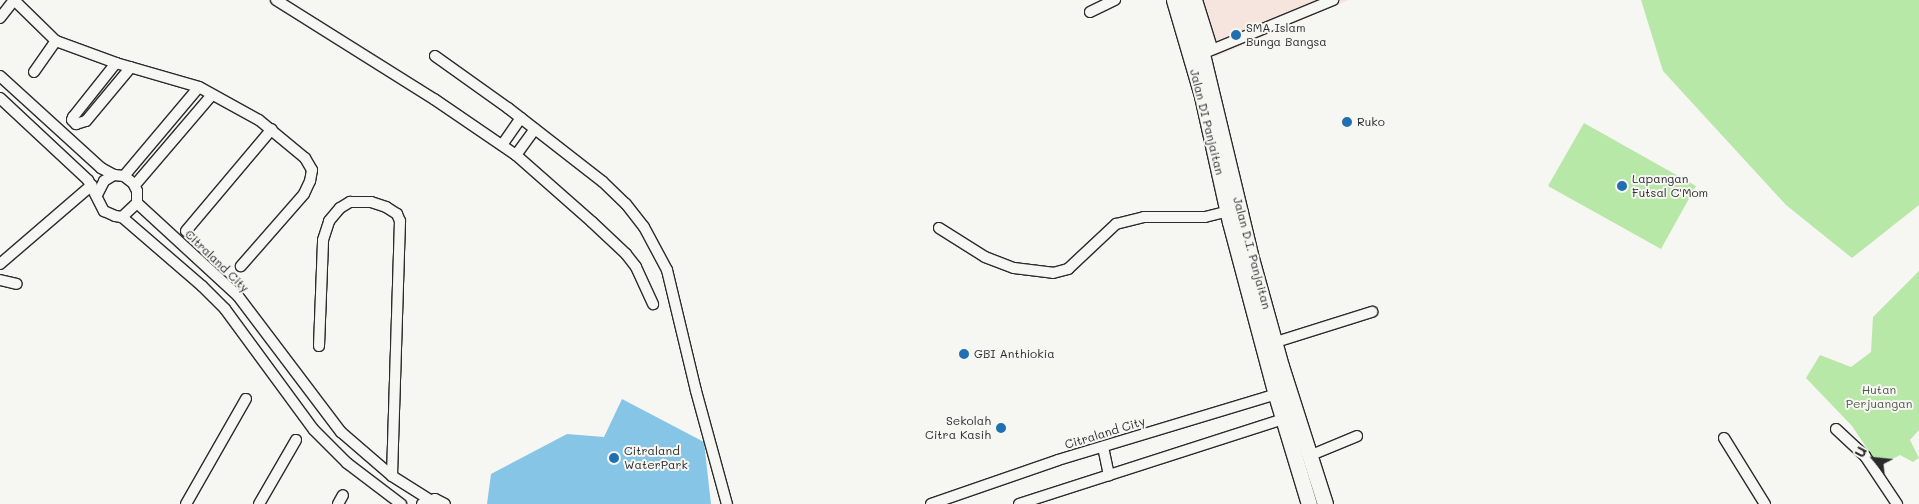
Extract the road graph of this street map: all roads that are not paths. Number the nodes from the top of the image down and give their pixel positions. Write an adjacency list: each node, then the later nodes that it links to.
1 (14, 0): 8 (street); 9 (street)
2 (276, 0): 22 (street)
3 (1114, 0): 7 (street)
4 (1174, 0): 28 (highway, Jalan DI Panjaitan)
5 (1333, 0): 10 (street)
6 (1192, 5): 10 (highway, Jalan D.I. Panjaitan)
7 (1090, 12)
8 (0, 18)
9 (56, 41): 12 (street); 14 (street)
10 (1207, 51): 28 (highway, Jalan D.I. Panjaitan)
11 (435, 56): 19 (street)
12 (116, 63): 13 (street); 13 (street)
13 (130, 67): 16 (street)
14 (34, 72)
15 (0, 76): 24 (street)
16 (199, 87): 17 (street); 24 (street)
17 (212, 94): 21 (street); 25 (street)
18 (0, 98): 26 (street)
19 (521, 118): 20 (street); 22 (street)
20 (535, 128): 23 (street); 58 (street)
21 (272, 129): 31 (street); 33 (street)
22 (502, 145): 23 (street)
23 (516, 155): 36 (street)
24 (119, 175): 25 (street); 26 (street)
25 (135, 185): 27 (street)
26 (95, 190): 29 (street); 32 (street)
27 (136, 203): 29 (street); 49 (street, Citraland City)
28 (1234, 210): 30 (street); 38 (highway, Jalan D.I. Panjaitan); 40 (highway, Jalan DI Panjaitan)
29 (122, 217): 50 (street)
30 (939, 228)
31 (186, 231)
32 (0, 264)
33 (242, 266)
34 (0, 280): 35 (street)
35 (17, 284)
36 (653, 304)
37 (1372, 312): 38 (street)
38 (1276, 342): 40 (highway, Jalan D.I. Panjaitan)
39 (318, 346): 52 (street)
40 (1282, 393): 42 (highway, Jalan DI Panjaitan); 47 (street, Citraland City)
41 (246, 400): 54 (street)
42 (1289, 418): 48 (highway); 51 (street); 61 (highway)
43 (1836, 429): 64 (street)
44 (1357, 436): 48 (street)
45 (1724, 438): 63 (street)
46 (296, 440): 55 (street)
47 (1102, 447): 51 (street); 59 (street, Citraland City)
48 (1309, 456): 62 (highway)
49 (374, 461): 50 (street); 52 (street, Citraland City)
50 (362, 475): 56 (street)
51 (1109, 475): 60 (street)
52 (392, 476): 53 (street, Citraland City)
53 (426, 502): 57 (street, Citraland City)
54 (186, 504)
55 (259, 504)
56 (401, 504)
57 (445, 504)
58 (726, 504)
59 (931, 504)
60 (1019, 504)
61 (1309, 504)
62 (1325, 504)
63 (1766, 504)
64 (1897, 504)

